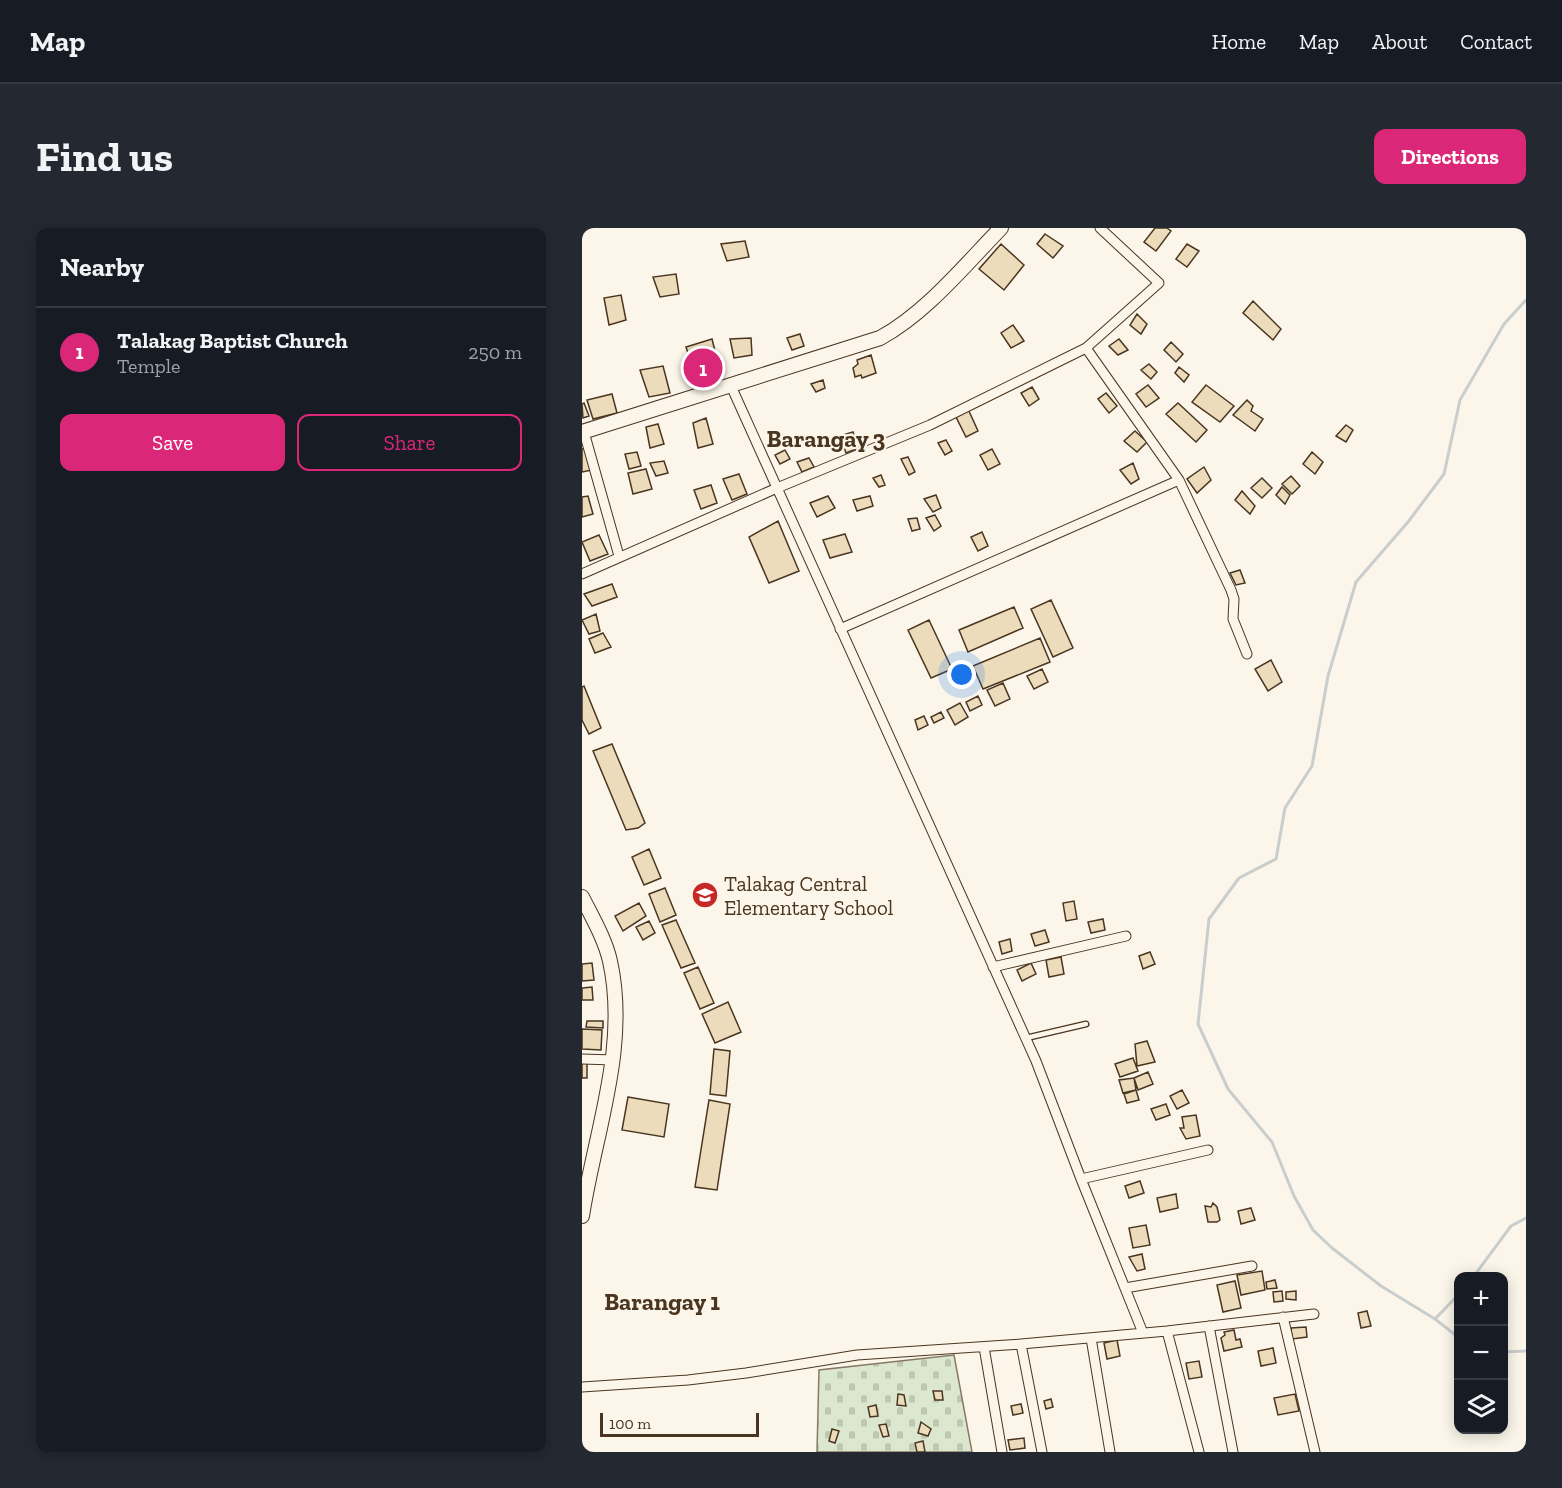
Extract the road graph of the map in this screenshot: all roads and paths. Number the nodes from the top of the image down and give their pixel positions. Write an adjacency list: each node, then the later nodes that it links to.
1 (1001, 228): 4 (main road)
2 (1100, 228): 3 (street)
3 (1086, 348): 6 (street); 7 (street)
4 (731, 386): 5 (main road); 7 (street)
5 (583, 432): 8 (street)
6 (1179, 480): 10 (street); 11 (street)
7 (777, 488): 8 (street); 10 (street)
8 (619, 556): 9 (street)
9 (582, 574)
10 (840, 629): 14 (street)
11 (1246, 654)
12 (582, 897): 18 (main road)
13 (1126, 936): 14 (street)
14 (993, 967): 16 (street)
15 (1086, 1024): 16 (lane)
16 (1026, 1038): 20 (street)
17 (582, 1059): 18 (street)
18 (614, 1060): 21 (main road)
19 (1208, 1150): 20 (street)
20 (1081, 1179): 24 (street)
21 (584, 1186): 22 (main road)
22 (582, 1216)
23 (1252, 1266): 24 (street)
24 (1125, 1288): 29 (street)
25 (1314, 1314): 26 (street)
26 (1282, 1317): 27 (street); 39 (street)
27 (1209, 1326): 28 (street); 38 (street)
28 (1167, 1331): 29 (street); 37 (street)
29 (1143, 1333): 30 (street)
30 (1090, 1338): 31 (street); 36 (street)
31 (1021, 1344): 32 (street); 35 (street)
32 (984, 1347): 33 (street); 34 (street)
33 (582, 1387)
34 (1002, 1452)
35 (1042, 1452)
36 (1110, 1452)
37 (1199, 1452)
38 (1233, 1452)
39 (1315, 1452)

